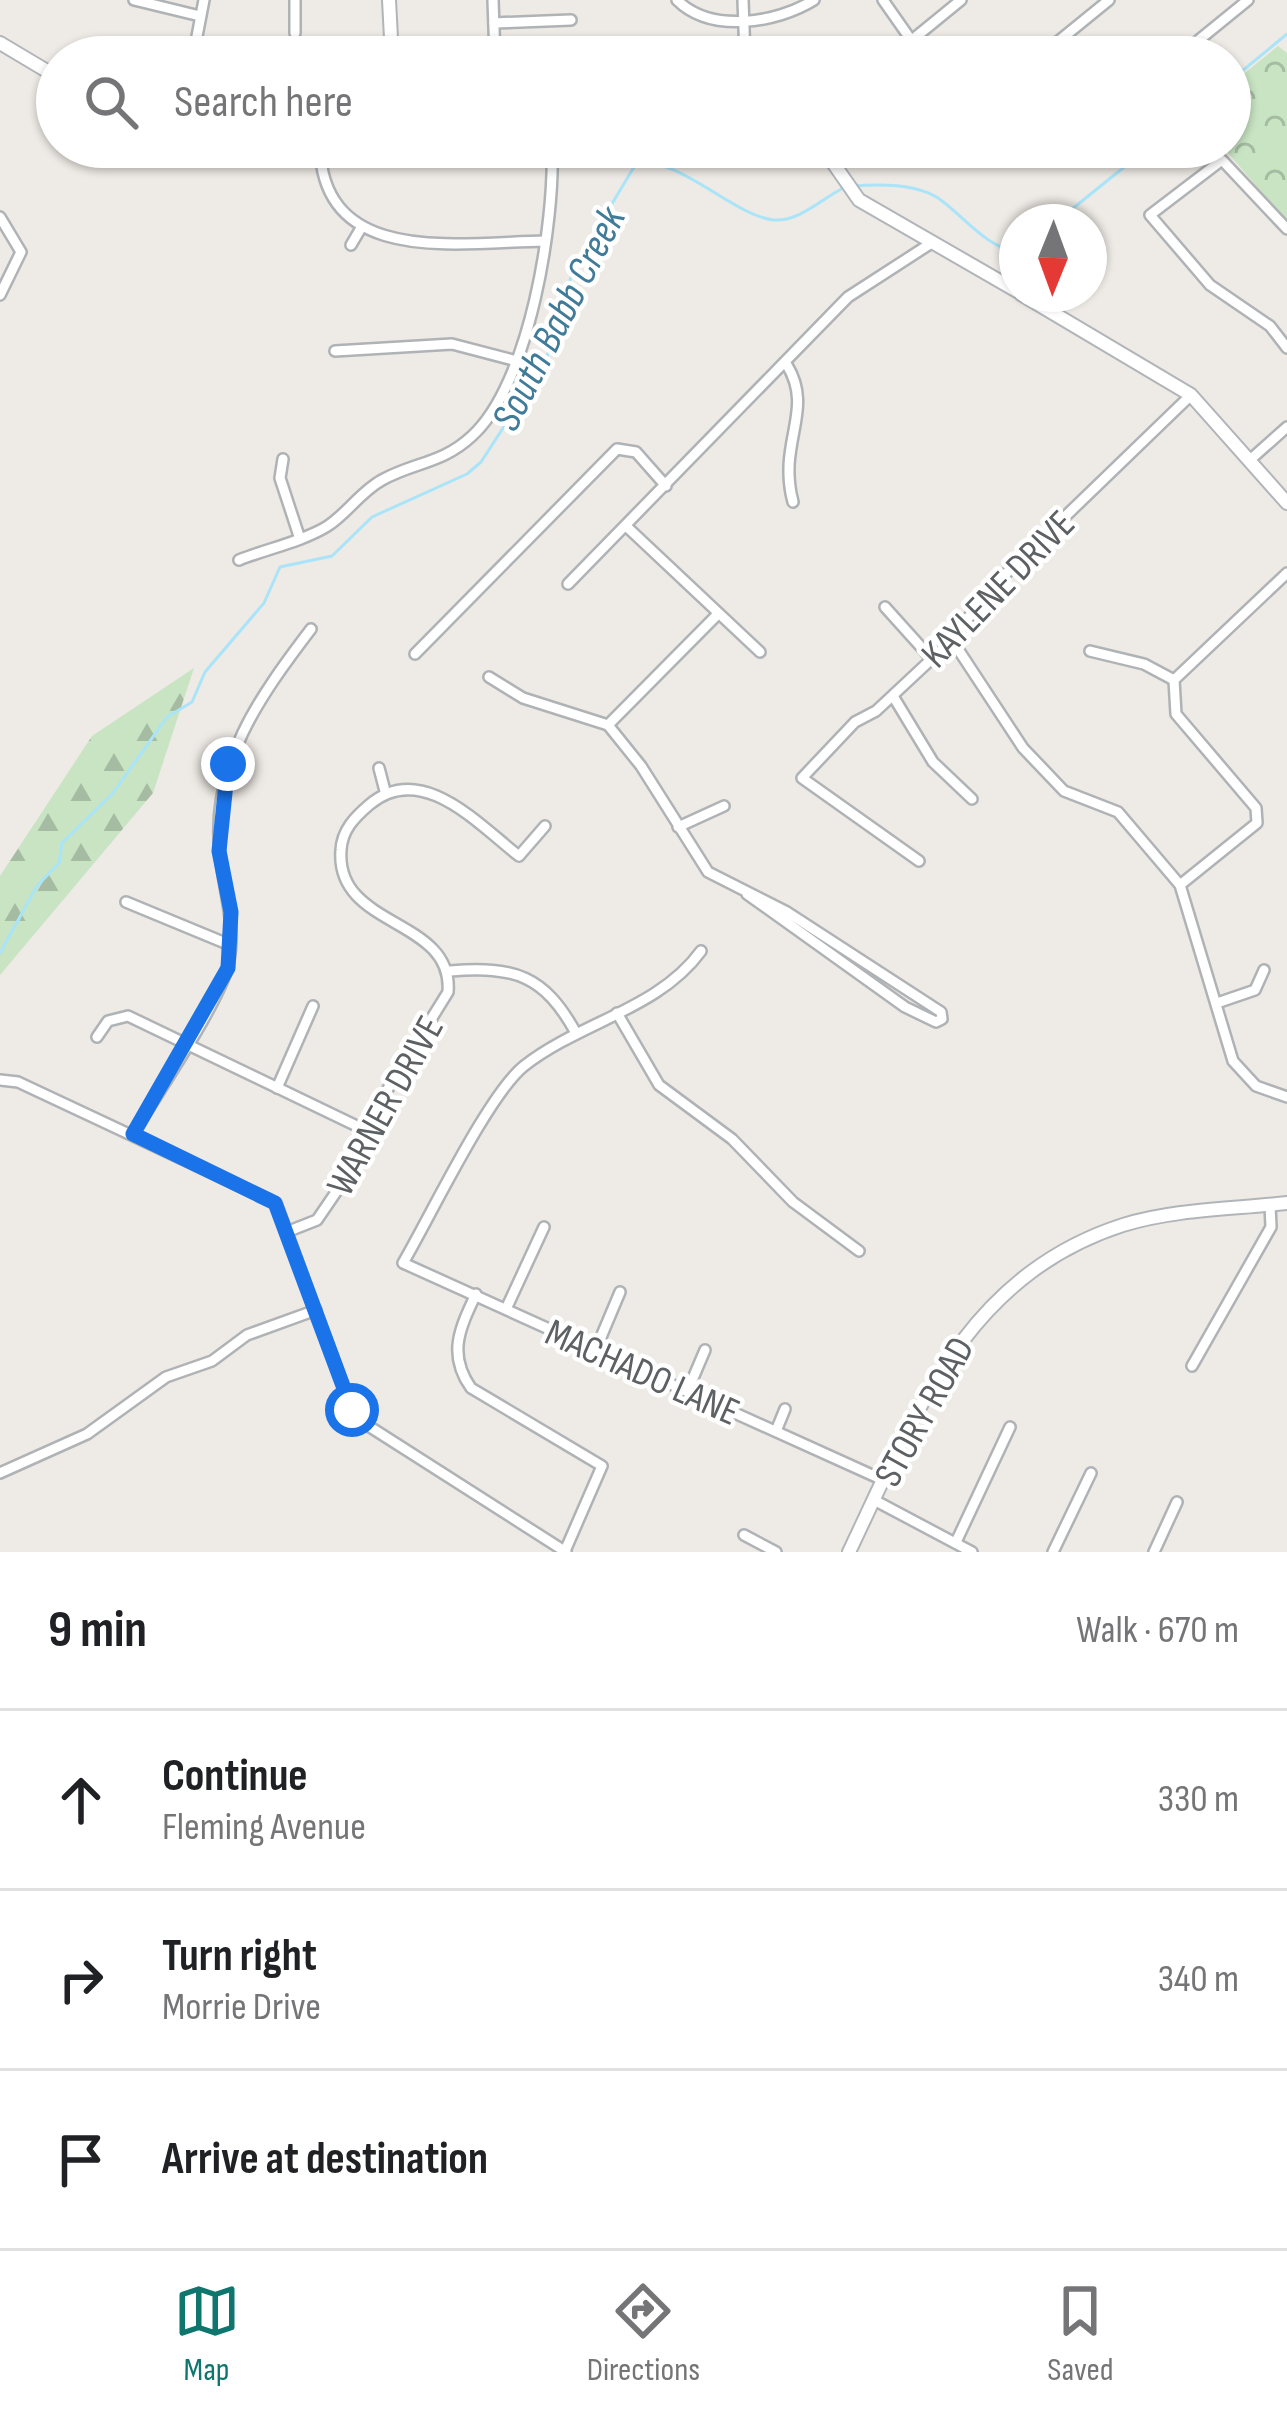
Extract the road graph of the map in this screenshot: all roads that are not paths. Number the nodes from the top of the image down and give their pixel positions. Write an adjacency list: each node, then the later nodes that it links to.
1 (134, 0): 13 (street)
2 (203, 0): 13 (street)
3 (295, 0): 17 (street)
4 (389, 0): 19 (street)
5 (493, 0): 16 (street)
6 (677, 0): 15 (street)
7 (743, 0): 15 (street)
8 (814, 0): 15 (street)
9 (883, 0): 22 (street)
10 (962, 0): 23 (street)
11 (1108, 0): 24 (street)
12 (1247, 0): 25 (street)
13 (200, 16): 18 (street)
14 (571, 20): 16 (street)
15 (744, 20): 21 (street)
16 (494, 23): 20 (street)
17 (295, 33)
18 (197, 36)
19 (391, 36)
20 (494, 36)
21 (745, 36)
22 (909, 36)
23 (917, 36)
24 (1065, 36)
25 (1203, 36)
26 (0, 43): 27 (street)
27 (36, 64)
28 (323, 168): 34 (street)
29 (553, 168): 36 (street)
30 (835, 168): 37 (street)
31 (1212, 168): 42 (street)
32 (1230, 168): 35 (street)
33 (0, 217): 40 (street)
34 (362, 228): 36 (street); 38 (street)
35 (1287, 229)
36 (545, 242): 44 (street)
37 (933, 242): 39 (street); 45 (street)
38 (351, 245)
39 (999, 281)
40 (0, 295)
41 (1051, 312): 46 (street)
42 (1287, 348)
43 (335, 351): 44 (street)
44 (517, 361): 54 (street)
45 (787, 365): 50 (street); 51 (street)
46 (1191, 394): 49 (street); 61 (street, KAYLENE DRIVE)
47 (1287, 428): 49 (street)
48 (283, 459): 54 (street)
49 (1251, 459): 52 (street)
50 (666, 486): 53 (street); 64 (street)
51 (793, 502)
52 (1287, 503)
53 (626, 526): 57 (street); 59 (street)
54 (298, 536): 55 (street)
55 (239, 560)
56 (1287, 573): 67 (street)
57 (568, 584)
58 (885, 607): 65 (street)
59 (716, 616): 63 (street); 69 (street)
60 (310, 629): 80 (street)
61 (952, 640): 65 (street, KAYLENE DRIVE); 77 (street)
62 (1090, 651): 67 (street)
63 (760, 652)
64 (415, 654)
65 (930, 657): 68 (street, KAYLENE DRIVE)
66 (489, 677): 69 (street)
67 (1174, 680): 77 (street)
68 (893, 697): 72 (street); 76 (street, KAYLENE DRIVE)
69 (608, 725): 75 (street)
70 (379, 768): 71 (street)
71 (385, 791): 74 (street); 83 (street, WARNER DRIVE)
72 (972, 799)
73 (724, 806): 75 (street)
74 (545, 826)
75 (678, 827): 78 (street)
76 (919, 861)
77 (1180, 885): 84 (street)
78 (747, 894): 78 (street)
79 (126, 902): 80 (street)
80 (230, 945): 89 (street)
81 (701, 951): 86 (street)
82 (1264, 970): 84 (street)
83 (449, 971): 87 (street); 93 (street, WARNER DRIVE)
84 (1217, 1004): 92 (street)
85 (313, 1006): 91 (street)
86 (617, 1013): 87 (street); 99 (street)
87 (576, 1033): 101 (street, MACHADO LANE)
88 (97, 1037): 89 (street)
89 (186, 1044): 91 (street); 94 (street)
90 (0, 1080): 94 (street)
91 (277, 1088): 93 (street)
92 (1287, 1097)
93 (362, 1129): 98 (street, WARNER DRIVE)
94 (133, 1134): 98 (street)
95 (1287, 1203): 96 (street, STORY ROAD)
96 (1270, 1205): 106 (street); 113 (street, STORY ROAD)
97 (544, 1227): 102 (street)
98 (289, 1231): 103 (street)
99 (859, 1251)
100 (620, 1292): 104 (street)
101 (476, 1294): 102 (street, MACHADO LANE); 118 (street)
102 (506, 1309): 104 (street, MACHADO LANE)
103 (316, 1310): 111 (street); 118 (street)
104 (596, 1349): 107 (street, MACHADO LANE)
105 (705, 1350): 107 (street)
106 (1192, 1366)
107 (688, 1390): 110 (street, MACHADO LANE)
108 (785, 1408): 110 (street)
109 (1010, 1427): 117 (street)
110 (776, 1431): 113 (street, MACHADO LANE)
111 (0, 1473)
112 (1091, 1473): 122 (street)
113 (883, 1480): 114 (street, STORY ROAD)
114 (874, 1500): 117 (street); 120 (street, STORY ROAD)
115 (1178, 1502): 123 (street)
116 (744, 1535): 119 (street)
117 (956, 1542): 121 (street)
118 (565, 1552)
119 (776, 1552)
120 (849, 1552)
121 (972, 1552)
122 (1053, 1552)
123 (1154, 1552)

